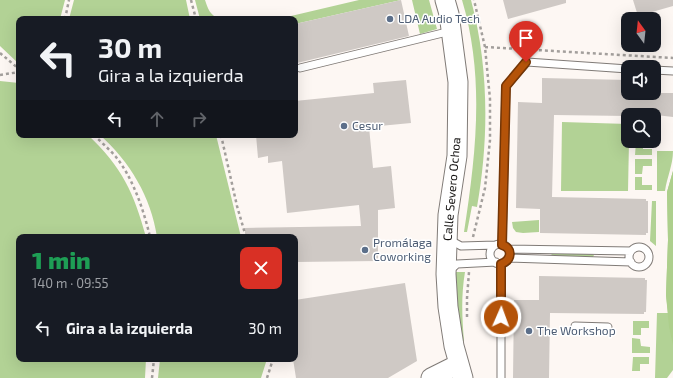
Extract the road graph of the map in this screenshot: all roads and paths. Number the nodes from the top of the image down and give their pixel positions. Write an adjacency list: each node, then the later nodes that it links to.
1 (69, 0): 5 (path)
2 (191, 0): 6 (path)
3 (445, 0): 7 (street, Calle Severo Ochoa)
4 (474, 0): 8 (path)
5 (66, 16)
6 (195, 16)
7 (451, 31): 12 (lane); 22 (street, Calle Severo Ochoa)
8 (485, 47): 10 (path); 24 (path)
9 (0, 52): 11 (path)
10 (673, 58)
11 (16, 68)
12 (300, 68)
13 (621, 69): 23 (lane)
14 (661, 70): 15 (lane)
15 (673, 70)
16 (16, 72): 17 (path)
17 (0, 76)
18 (97, 138): 20 (path)
19 (222, 138): 21 (path)
20 (149, 234)
21 (245, 234)
22 (447, 238): 24 (lane); 31 (street, Calle Severo Ochoa)
23 (499, 245): 24 (lane); 25 (lane); 30 (lane)
24 (471, 246)
25 (509, 249): 26 (lane); 27 (lane)
26 (631, 251): 29 (lane); 29 (lane)
27 (509, 258): 29 (lane); 30 (lane)
28 (470, 262): 30 (lane); 31 (lane); 32 (path)
29 (631, 262)
30 (498, 263): 41 (lane)
31 (446, 274): 37 (street, Calle Severo Ochoa)
32 (467, 320)
33 (575, 326): 34 (lane)
34 (608, 327)
35 (154, 362): 38 (path)
36 (273, 362): 39 (path)
37 (461, 371): 40 (street)
38 (152, 378)
39 (267, 378)
40 (431, 378)
41 (501, 378)

